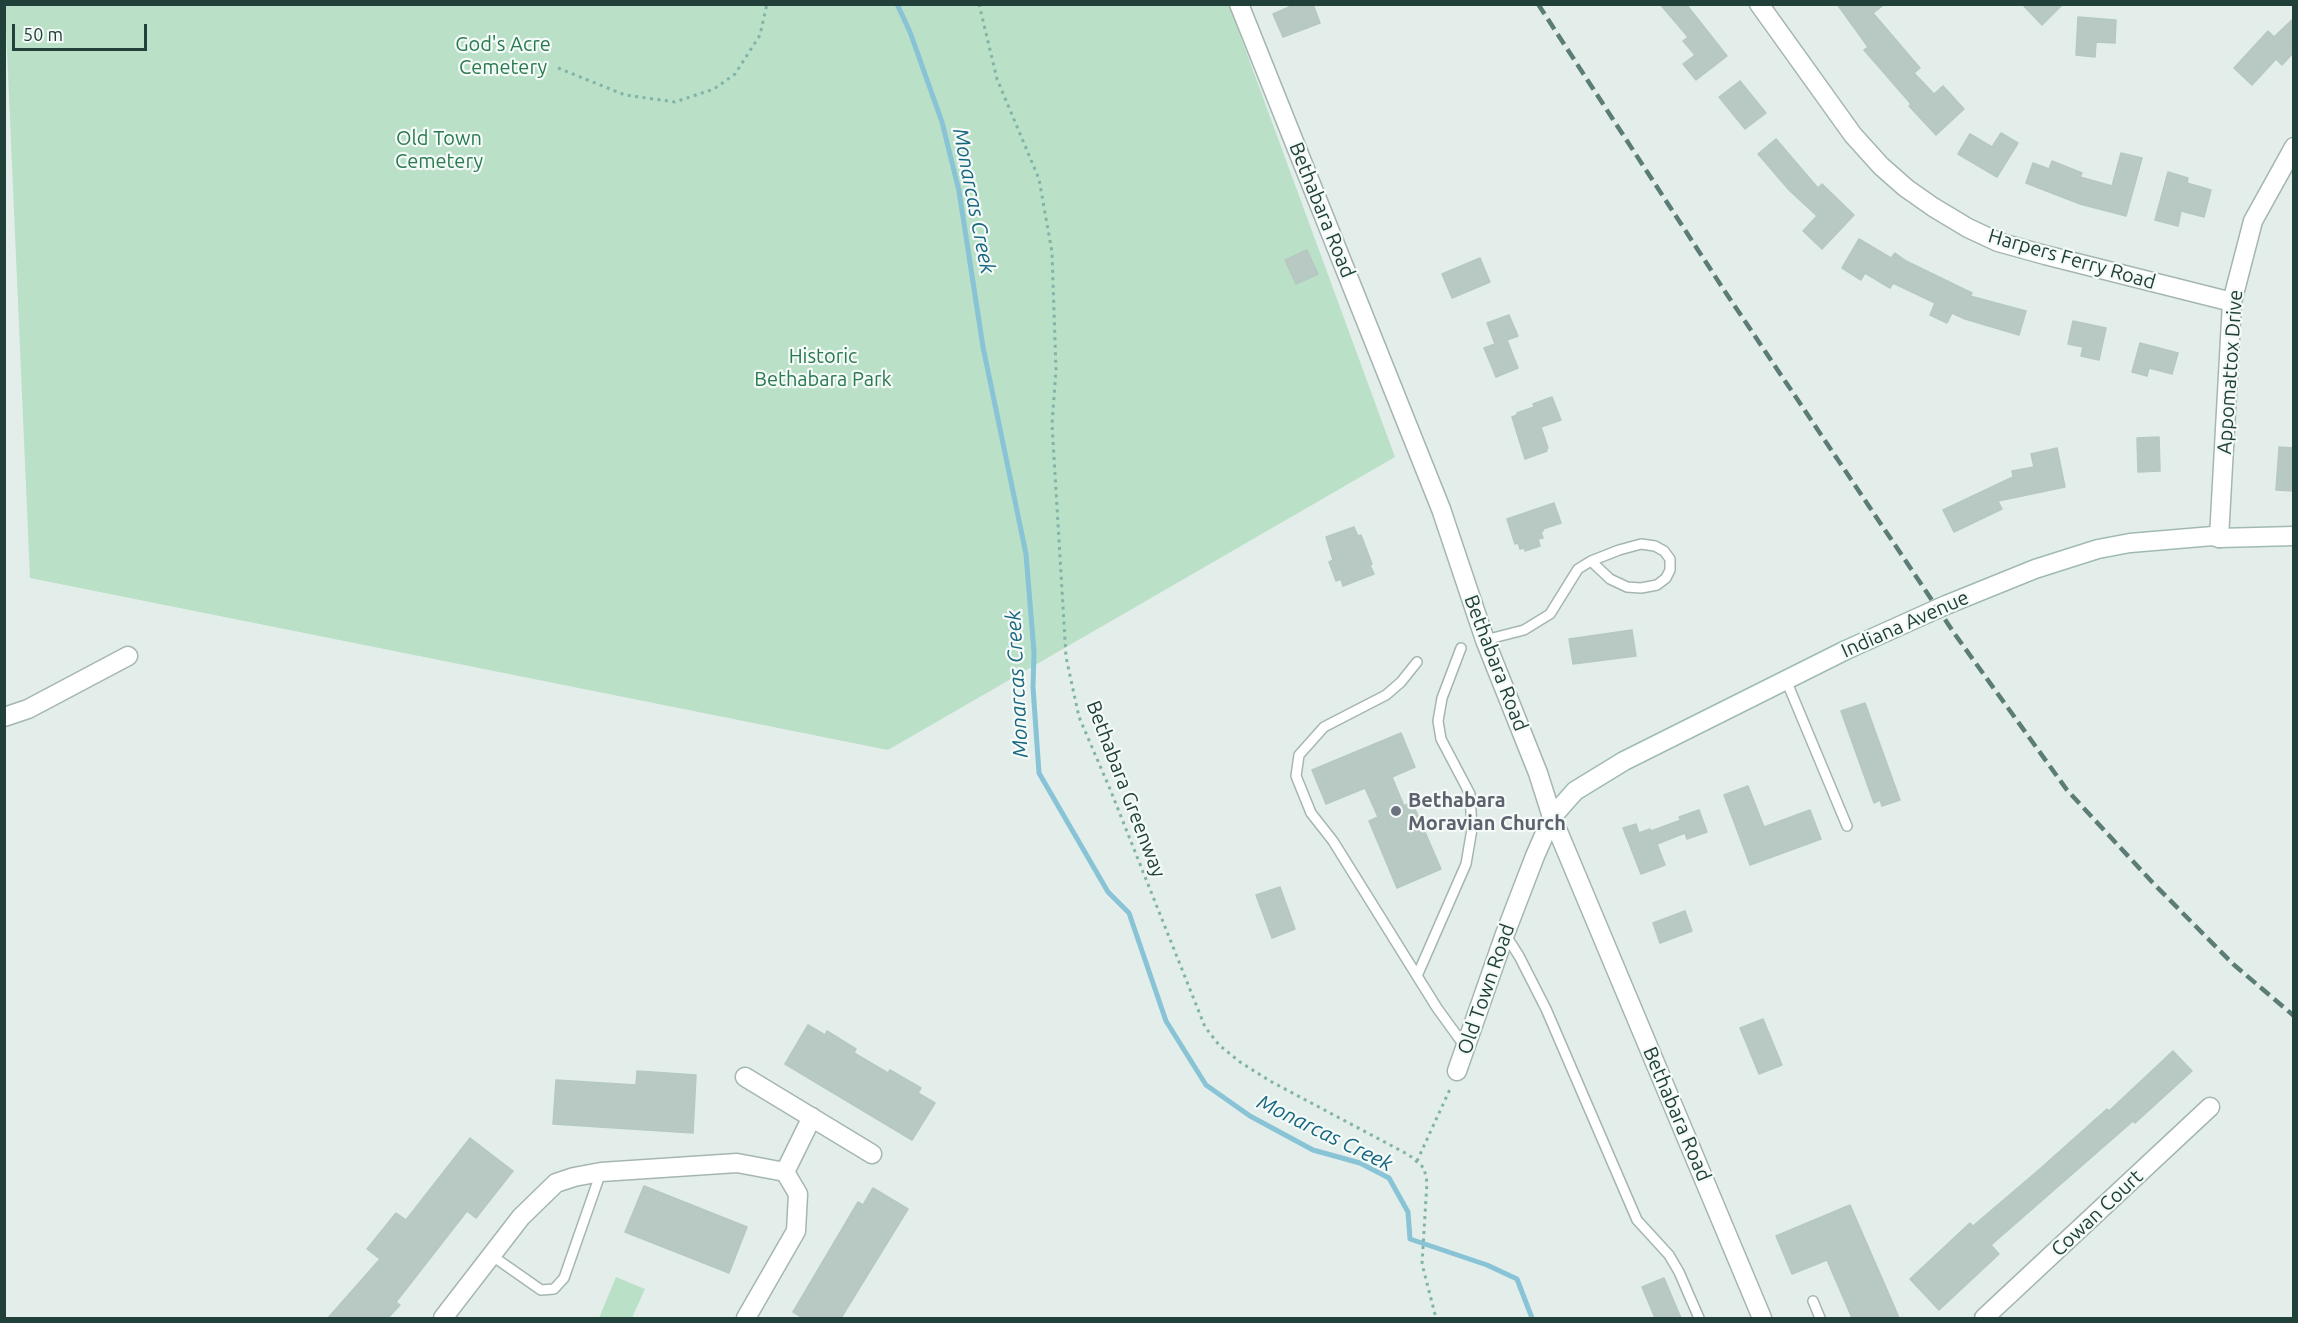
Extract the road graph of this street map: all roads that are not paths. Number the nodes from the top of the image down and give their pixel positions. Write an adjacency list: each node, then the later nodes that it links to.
1 (1239, 4): 8 (street, Bethabara Road)
2 (1759, 4): 4 (street, Harpers Ferry Road)
3 (2294, 147): 4 (street, Appomattox Drive)
4 (2232, 302): 6 (street, Appomattox Drive)
5 (2294, 536): 6 (street, Indiana Avenue)
6 (2219, 538): 12 (street, Indiana Avenue)
7 (1591, 561): 7 (lane); 8 (lane)
8 (1485, 640): 14 (street, Bethabara Road)
9 (1461, 648): 17 (lane)
10 (128, 656): 13 (street)
11 (1417, 662): 17 (lane)
12 (1786, 680): 14 (street, Indiana Avenue); 15 (lane)
13 (4, 717)
14 (1552, 817): 16 (street, Old Town Road); 31 (street, Bethabara Road)
15 (1847, 826)
16 (1505, 934): 18 (street, Old Town Road); 30 (lane)
17 (1417, 976): 18 (lane)
18 (1466, 1048): 19 (street, Old Town Road)
19 (1457, 1071)
20 (745, 1077): 22 (street)
21 (2210, 1107): 33 (street, Cowan Court)
22 (812, 1117): 23 (street); 25 (street)
23 (872, 1154)
24 (601, 1172): 25 (street); 26 (street); 26 (lane)
25 (784, 1172): 29 (street)
26 (491, 1255): 28 (street)
27 (1814, 1301): 32 (lane)
28 (443, 1318)
29 (746, 1318)
30 (1699, 1318)
31 (1762, 1318)
32 (1820, 1318)
33 (1984, 1318)

